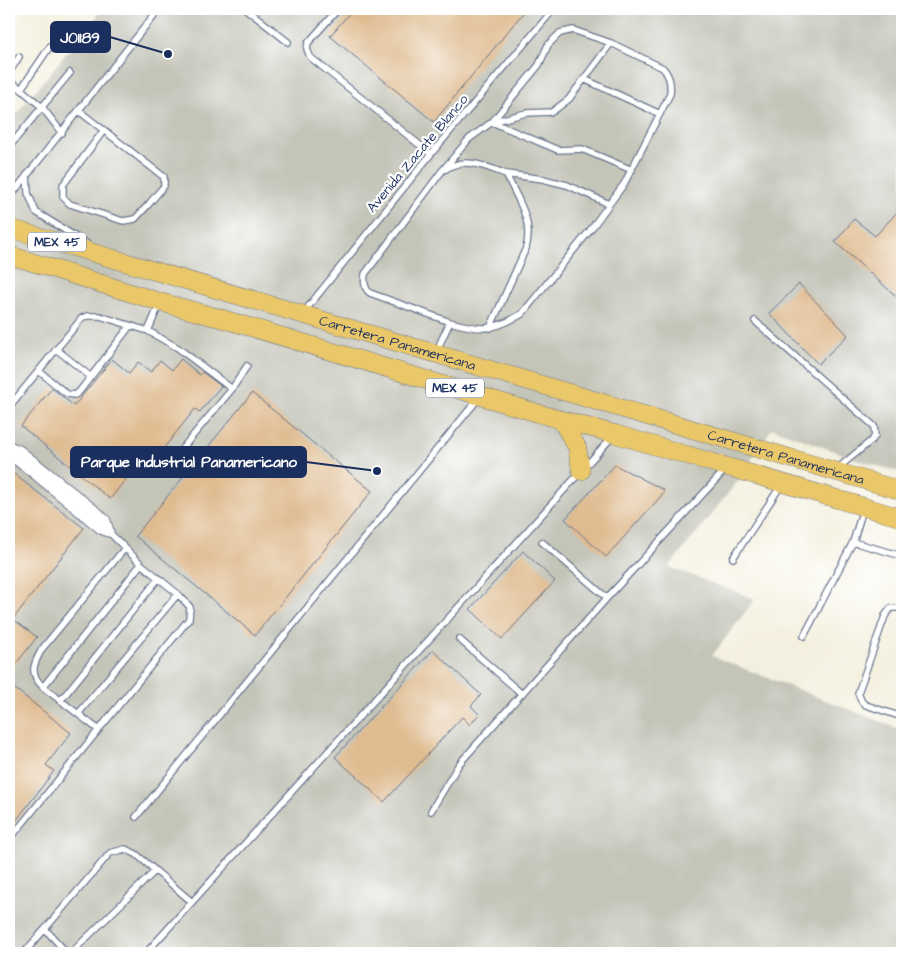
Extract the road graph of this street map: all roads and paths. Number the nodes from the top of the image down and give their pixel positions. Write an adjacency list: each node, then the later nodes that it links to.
1 (159, 9): 15 (lane)
2 (246, 9): 5 (lane)
3 (338, 9): 21 (lane)
4 (554, 9): 21 (lane, Avenida Zacate Blanco)
5 (288, 42)
6 (611, 43): 12 (lane); 16 (lane); 17 (lane)
7 (51, 46): 13 (lane)
8 (19, 58): 9 (lane)
9 (9, 73)
10 (70, 73): 14 (lane)
11 (9, 79): 13 (lane)
12 (584, 79): 16 (lane); 17 (lane)
13 (21, 89): 14 (lane)
14 (42, 107): 19 (lane); 20 (lane)
15 (80, 111): 18 (lane); 19 (lane)
16 (660, 114): 22 (lane)
17 (492, 122): 22 (lane); 23 (lane)
18 (104, 130): 18 (lane)
19 (62, 133): 25 (lane)
20 (9, 147)
21 (431, 154): 32 (lane, Avenida Zacate Blanco)
22 (632, 170): 27 (lane)
23 (442, 171): 24 (lane); 34 (lane)
24 (506, 174): 27 (lane); 36 (lane)
25 (26, 175): 26 (lane); 30 (lane)
26 (9, 198)
27 (609, 204): 36 (lane)
28 (9, 228): 30 (main road, Carretera Panamericana / MEX 45)
29 (9, 255): 31 (main road, Carretera Panamericana / MEX 45)
30 (105, 256): 32 (main road, Carretera Panamericana / MEX 45)
31 (160, 302): 37 (lane); 43 (main road, Carretera Panamericana / MEX 45)
32 (302, 314): 38 (main road, Carretera Panamericana / MEX 45)
33 (754, 321): 55 (lane)
34 (450, 322): 36 (lane); 40 (lane)
35 (130, 326): 37 (lane); 39 (lane); 44 (lane)
36 (490, 328)
37 (148, 331): 45 (lane)
38 (406, 345): 40 (main road, Carretera Panamericana / MEX 45); 43 (main road)
39 (56, 349): 42 (lane); 44 (lane)
40 (436, 354): 55 (main road, Carretera Panamericana / MEX 45)
41 (247, 366): 45 (lane)
42 (39, 371): 44 (lane); 47 (lane)
43 (396, 371): 46 (main road, Carretera Panamericana / MEX 45)
44 (90, 377)
45 (232, 389): 51 (lane)
46 (481, 395): 48 (main road, Carretera Panamericana / MEX 45); 80 (lane)
47 (9, 407)
48 (561, 420): 49 (main road, Carretera Panamericana / MEX 45); 54 (main road)
49 (615, 434): 53 (main road, Carretera Panamericana / MEX 45); 54 (lane)
50 (9, 447): 60 (street)
51 (180, 451)
52 (9, 455): 60 (street)
53 (729, 466): 56 (main road, Carretera Panamericana / MEX 45); 69 (lane)
54 (581, 471): 83 (lane)
55 (834, 471): 57 (main road, Carretera Panamericana / MEX 45)
56 (783, 482): 58 (main road, Carretera Panamericana / MEX 45); 65 (lane)
57 (902, 491)
58 (864, 507): 59 (main road, Carretera Panamericana / MEX 45); 62 (lane)
59 (902, 518)
60 (108, 531): 63 (lane)
61 (542, 542): 69 (lane)
62 (853, 542): 64 (lane); 71 (lane)
63 (125, 548): 66 (lane); 73 (lane)
64 (902, 556)
65 (733, 558)
66 (141, 564): 67 (lane); 73 (lane)
67 (158, 579): 68 (lane); 75 (lane)
68 (178, 594): 76 (lane); 78 (lane)
69 (607, 598): 74 (lane)
70 (902, 608): 77 (lane)
71 (804, 636)
72 (459, 639): 74 (lane)
73 (44, 686): 75 (lane)
74 (522, 694): 79 (lane)
75 (61, 700): 76 (lane)
76 (78, 714): 78 (lane)
77 (902, 717)
78 (99, 730): 81 (lane)
79 (430, 810)
80 (136, 817)
81 (9, 840)
82 (155, 870): 83 (lane); 84 (lane); 86 (lane)
83 (192, 902): 87 (lane)
84 (45, 929): 85 (lane); 86 (lane)
85 (24, 953)
86 (69, 953)
87 (146, 953)

